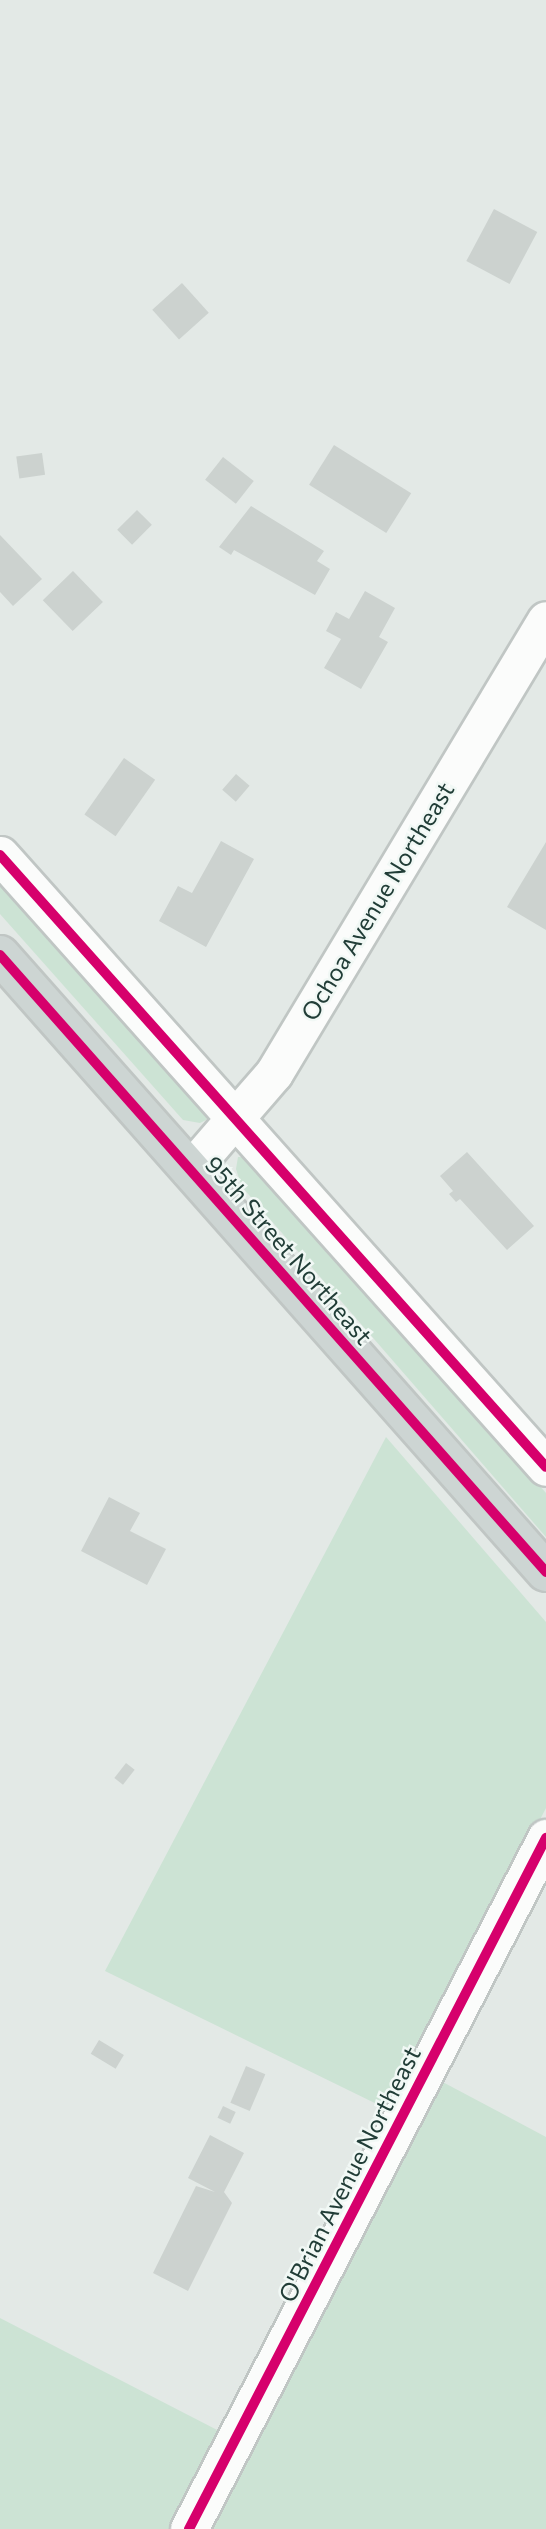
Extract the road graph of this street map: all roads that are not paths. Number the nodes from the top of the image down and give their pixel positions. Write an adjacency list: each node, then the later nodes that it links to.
1 (546, 620): 4 (street, Ochoa Avenue Northeast)
2 (0, 855): 4 (street)
3 (0, 955): 5 (main road, 95th Street Northeast)
4 (237, 1119): 5 (street, Ochoa Avenue Northeast); 6 (street)
5 (190, 1170): 7 (main road, 95th Street Northeast)
6 (546, 1467)
7 (546, 1572)
8 (546, 1838): 9 (street, O'Brian Avenue Northeast)
9 (189, 2529)

